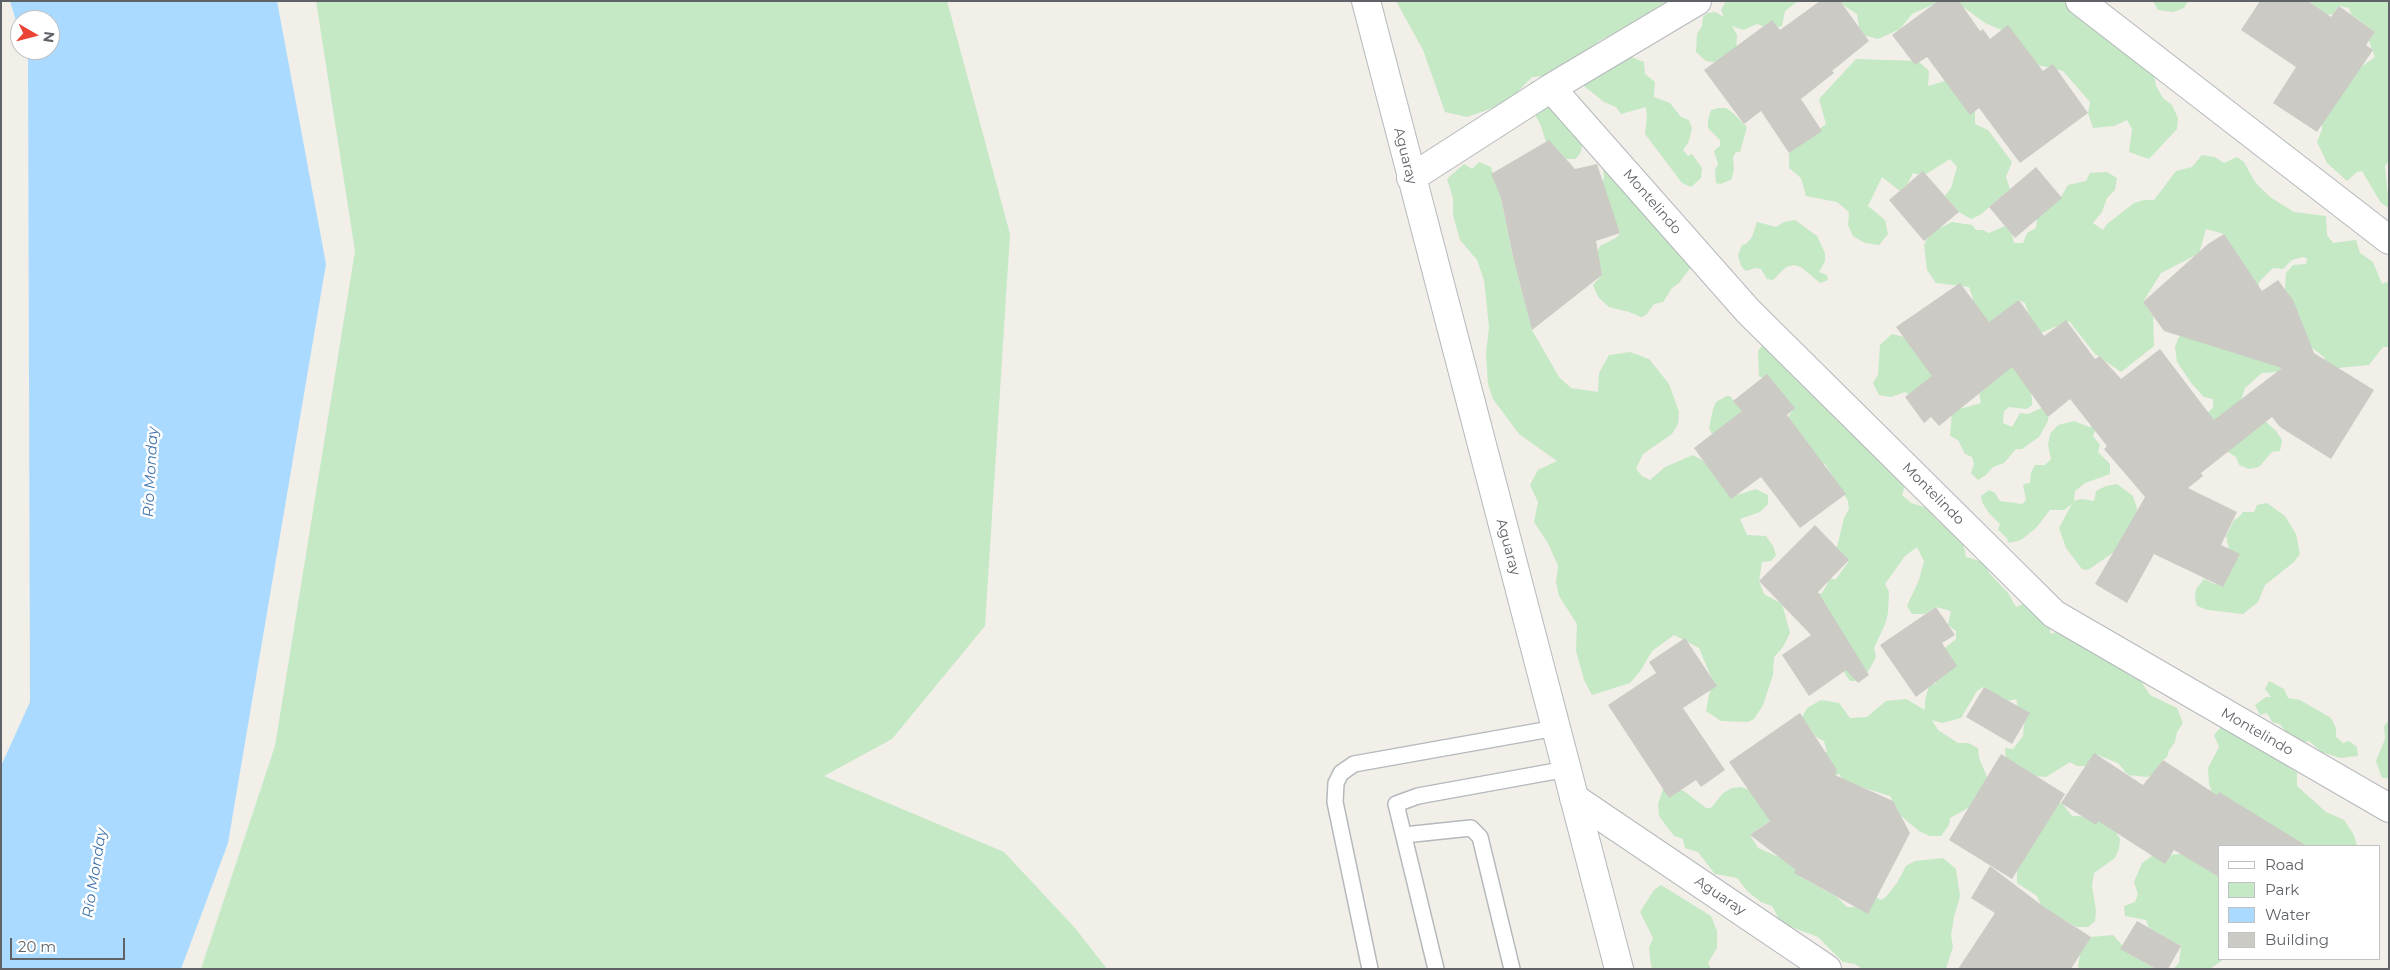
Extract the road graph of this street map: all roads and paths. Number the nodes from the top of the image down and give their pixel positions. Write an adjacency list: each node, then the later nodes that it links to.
1 (1366, 1): 5 (street, Aguaray)
2 (1697, 1): 4 (street)
3 (2080, 1): 6 (street)
4 (1551, 88): 5 (street); 10 (street, Montelindo)
5 (1411, 178): 7 (street, Aguaray)
6 (2389, 240)
7 (1556, 728): 8 (street, Aguaray); 12 (lane)
8 (1567, 769): 9 (street, Aguaray); 11 (lane)
9 (1574, 798): 15 (street); 16 (street, Aguaray)
10 (2389, 808)
11 (1404, 835): 13 (lane); 14 (lane)
12 (1370, 969)
13 (1436, 969)
14 (1512, 969)
15 (1619, 969)
16 (1827, 969)

